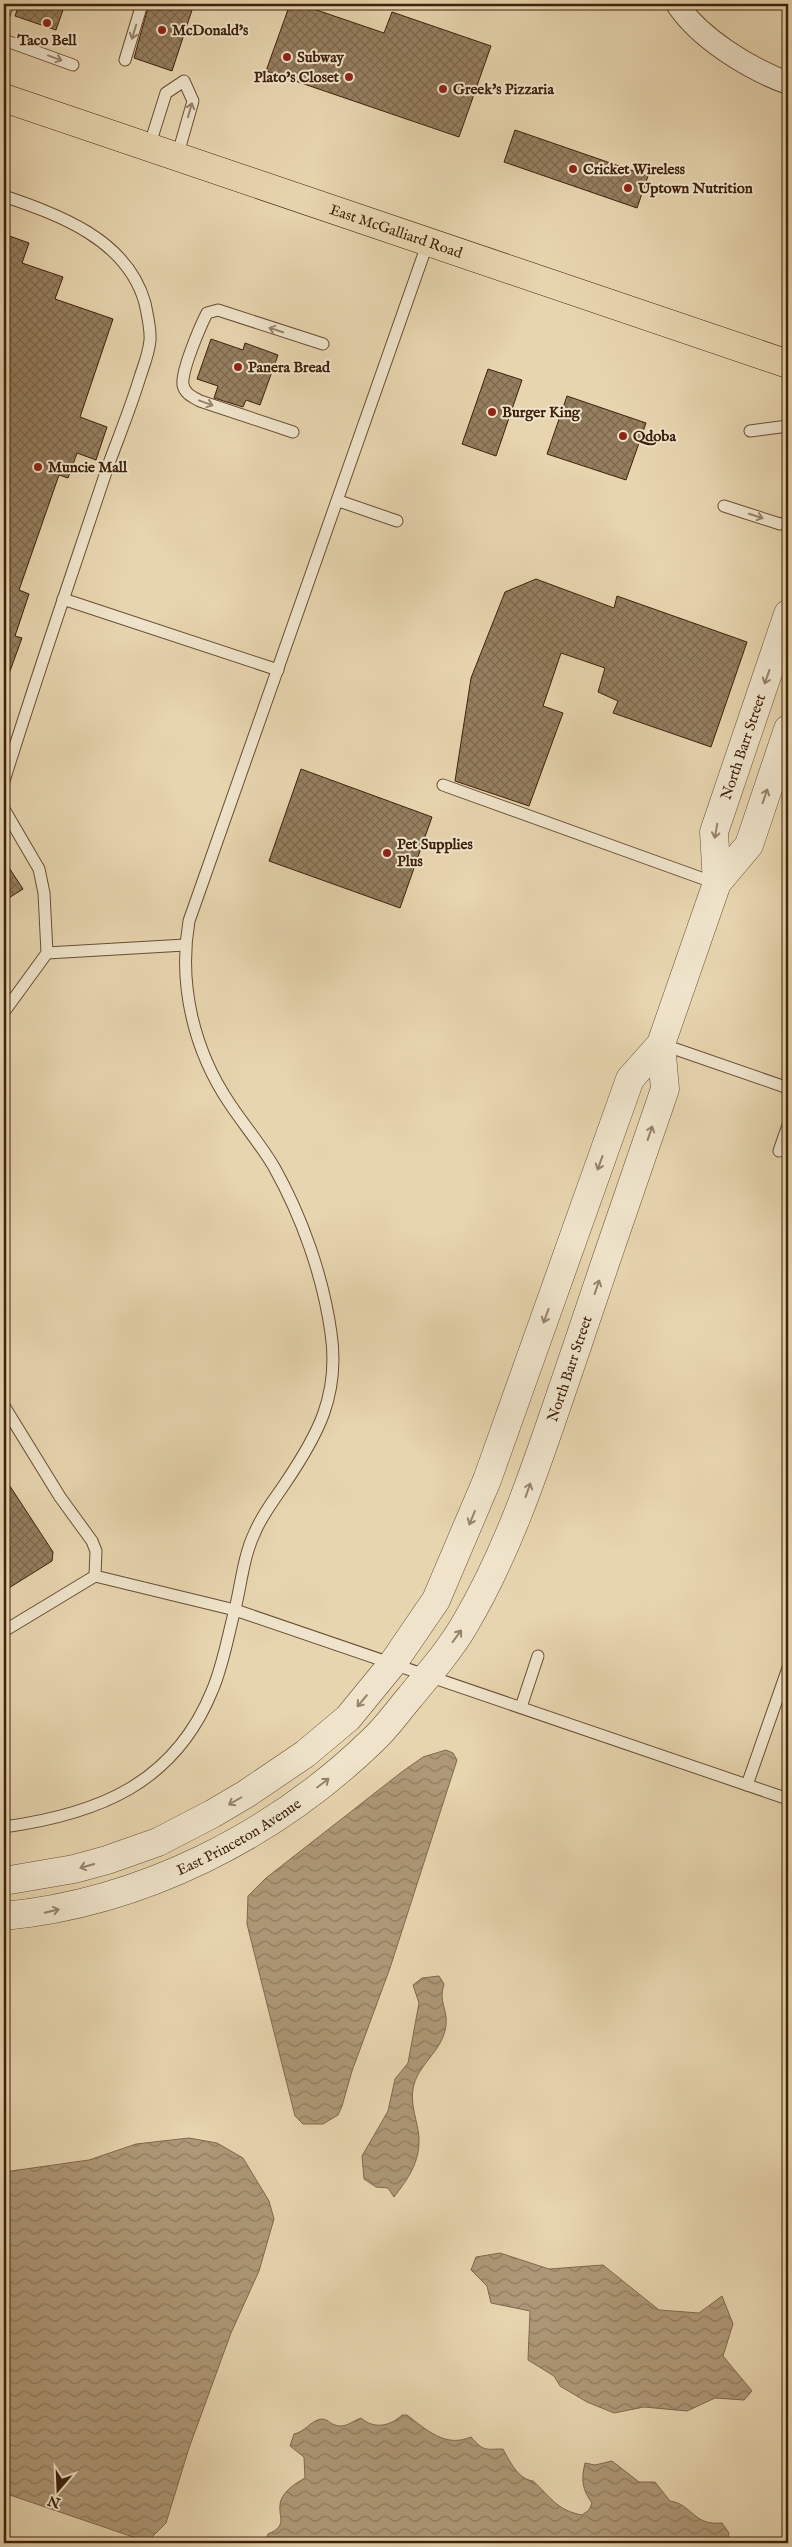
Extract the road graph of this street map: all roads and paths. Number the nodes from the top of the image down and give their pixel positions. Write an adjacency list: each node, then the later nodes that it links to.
1 (8, 4): 4 (lane)
2 (142, 4): 6 (lane, one-way to 6)
3 (677, 4): 8 (street)
4 (4, 15)
5 (4, 40): 7 (lane, one-way to 7)
6 (125, 60)
7 (73, 65)
8 (788, 83)
9 (4, 98): 10 (main road, East McGalliard Road)
10 (149, 148): 11 (main road, East McGalliard Road); 11 (lane, one-way to 10)
11 (177, 157): 13 (main road, East McGalliard Road)
12 (4, 196): 23 (lane)
13 (428, 242): 15 (main road, East McGalliard Road); 19 (lane)
14 (322, 344): 18 (lane, one-way to 18)
15 (788, 364)
16 (788, 426): 17 (lane)
17 (750, 430)
18 (293, 432)
19 (338, 501): 21 (lane); 25 (lane)
20 (724, 506): 22 (lane, one-way to 22)
21 (397, 521)
22 (788, 522)
23 (63, 599): 25 (lane); 27 (lane)
24 (788, 614): 30 (street, North Barr Street, one-way to 30)
25 (278, 670): 31 (lane)
26 (788, 729): 30 (street, North Barr Street, one-way to 26)
27 (4, 781)
28 (443, 785): 30 (lane)
29 (4, 808): 32 (lane)
30 (717, 883): 34 (street, North Barr Street)
31 (185, 945): 32 (lane); 40 (lane)
32 (47, 954): 33 (lane)
33 (4, 1012)
34 (662, 1044): 35 (lane); 43 (street, North Barr Street, one-way to 43); 45 (street, North Barr Street, one-way to 34)
35 (788, 1088)
36 (788, 1126): 37 (lane)
37 (779, 1151)
38 (4, 1406): 39 (lane)
39 (95, 1576): 40 (lane); 41 (lane)
40 (235, 1610): 43 (lane); 49 (lane)
41 (4, 1631)
42 (538, 1656): 46 (lane)
43 (393, 1663): 45 (lane); 50 (street, East Princeton Avenue, one-way to 50)
44 (788, 1668): 47 (lane)
45 (428, 1675): 46 (lane); 51 (street, East Princeton Avenue, one-way to 45)
46 (521, 1707): 47 (lane)
47 (747, 1784): 48 (lane)
48 (788, 1798)
49 (4, 1827)
50 (4, 1881)
51 (4, 1916)

